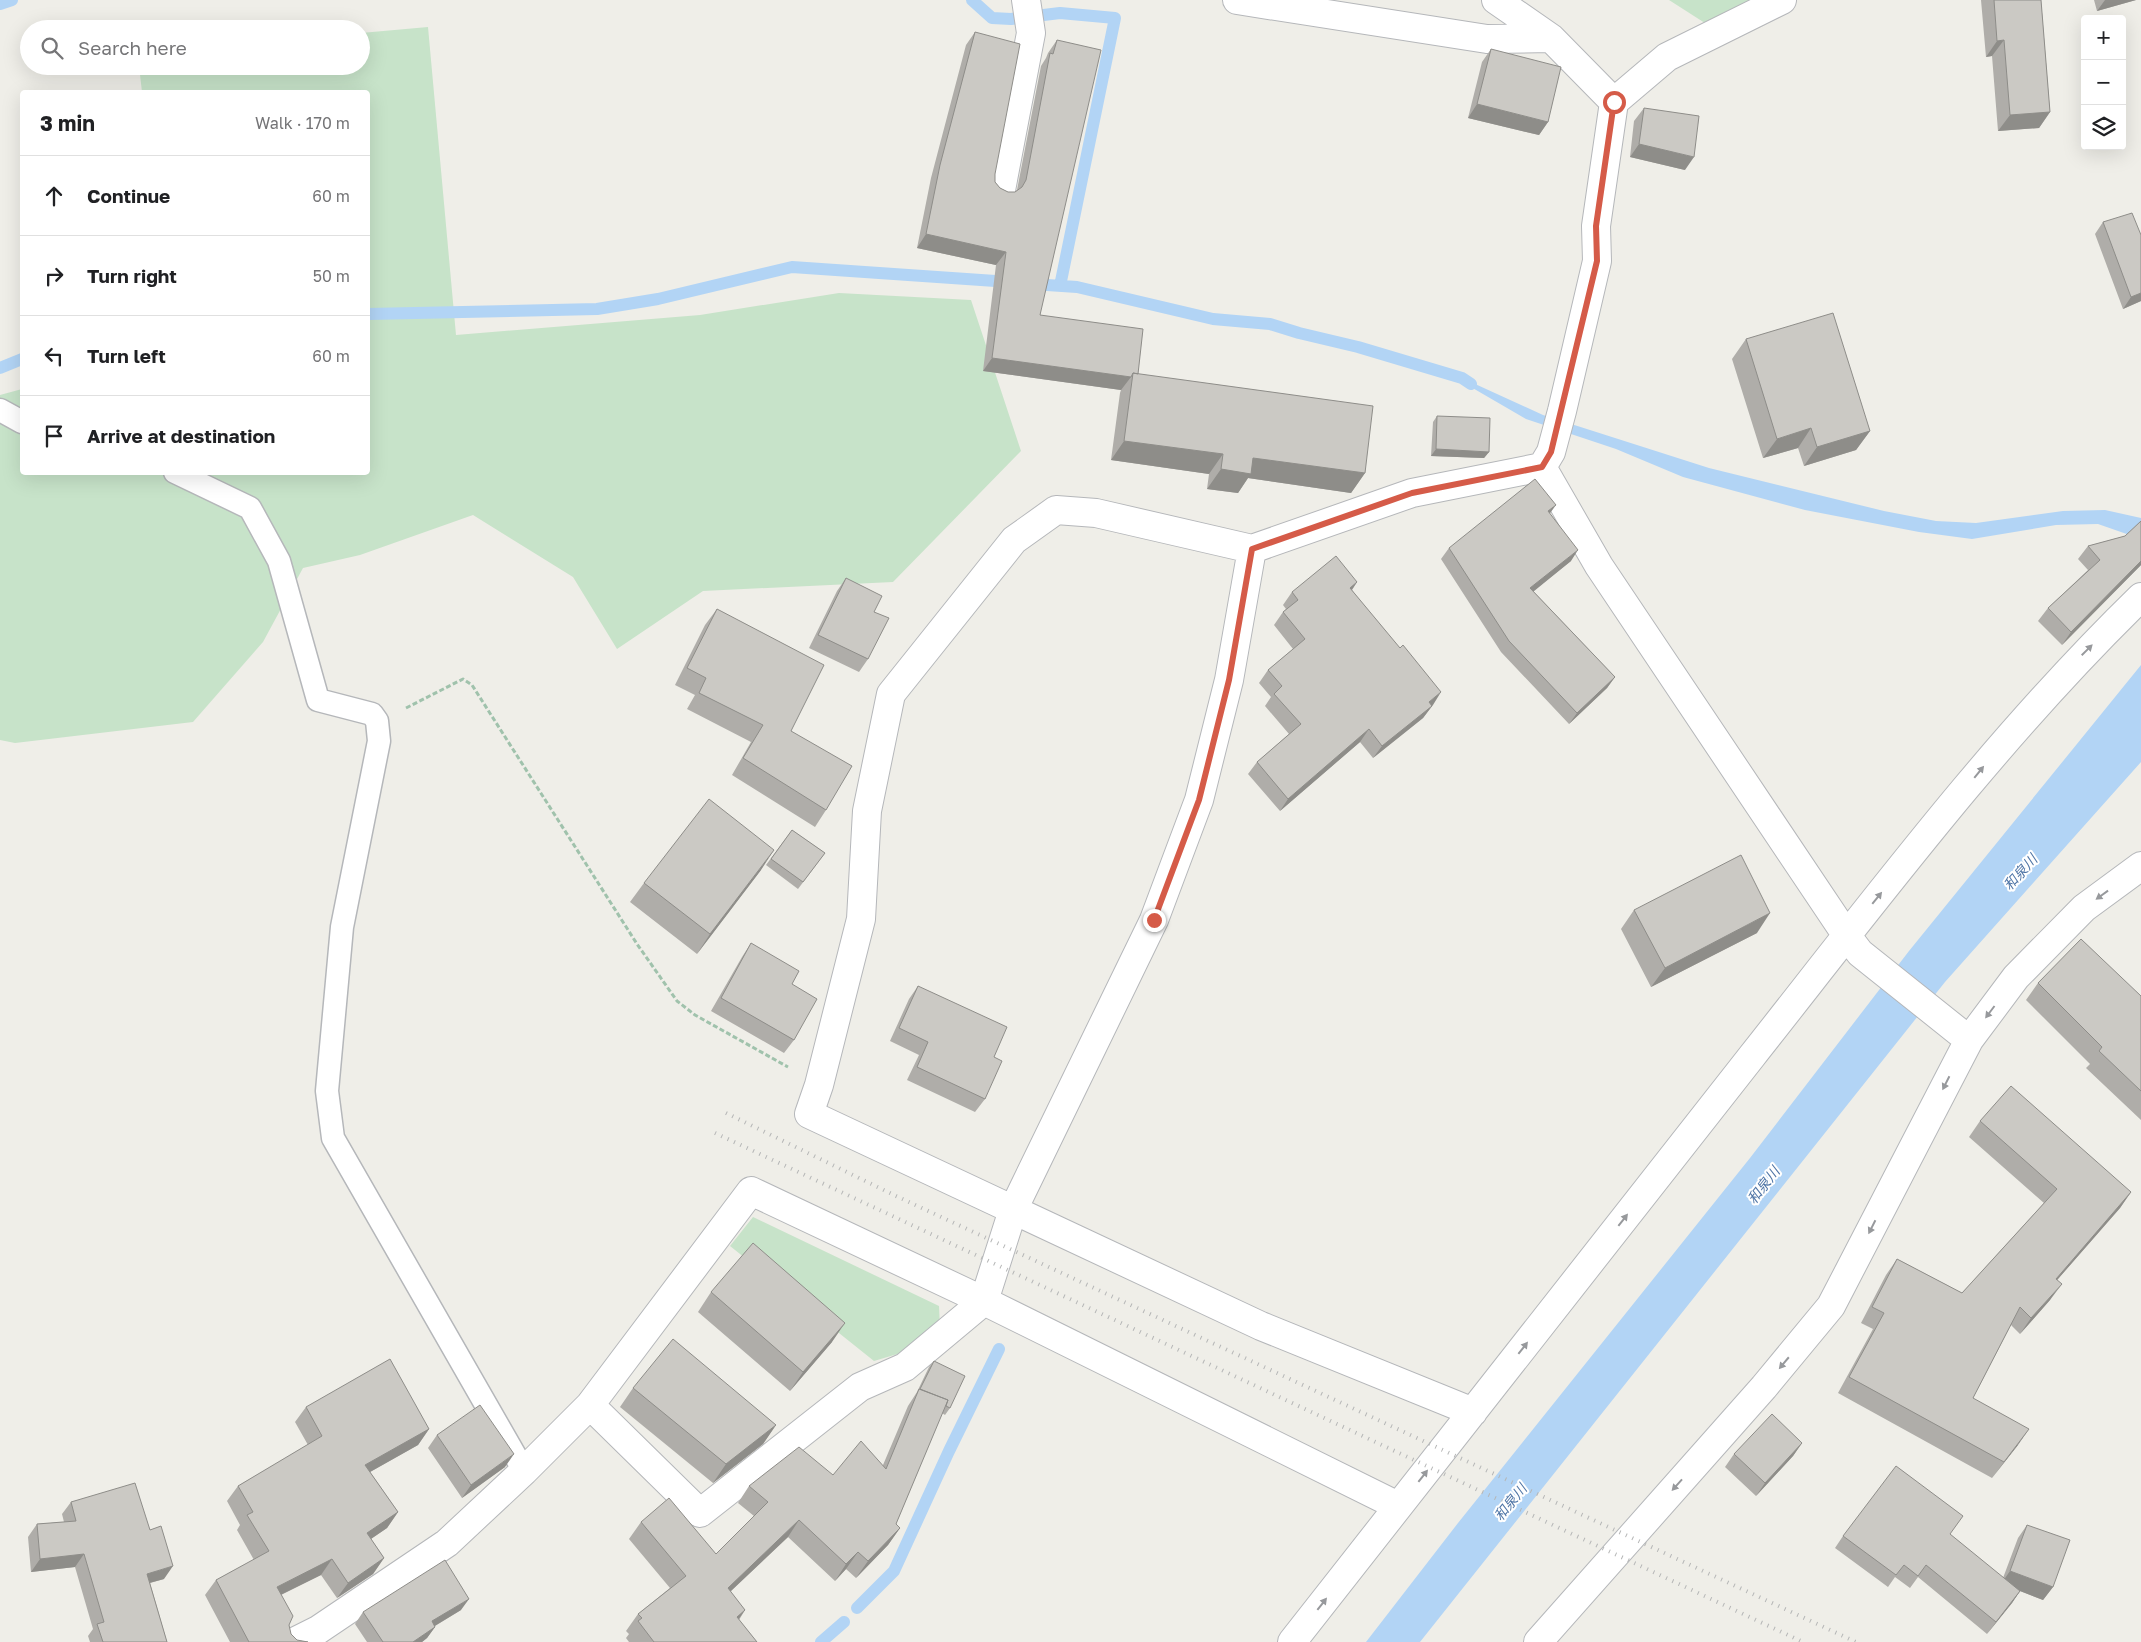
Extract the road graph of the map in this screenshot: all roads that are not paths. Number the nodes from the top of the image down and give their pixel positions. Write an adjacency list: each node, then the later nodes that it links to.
1 (1026, 0): 7 (street)
2 (1236, 0): 5 (street)
3 (1496, 0): 5 (street)
4 (1782, 0): 6 (street)
5 (1551, 38): 6 (street)
6 (1614, 102): 10 (street)
7 (1001, 190)
8 (0, 410): 9 (lane)
9 (20, 421)
10 (1547, 460): 12 (street); 15 (street)
11 (181, 475): 21 (lane)
12 (1252, 549): 17 (street); 17 (street)
13 (2141, 597): 15 (street, one-way to 13)
14 (2141, 866): 16 (street, one-way to 16)
15 (1847, 936): 16 (street); 20 (street, one-way to 15)
16 (1969, 1040): 26 (street, one-way to 26)
17 (1013, 1210): 18 (street); 20 (street)
18 (984, 1302): 19 (street); 19 (street); 22 (street)
19 (590, 1405): 21 (street)
20 (1473, 1412): 22 (street, one-way to 20)
21 (524, 1471): 23 (street)
22 (1398, 1506): 25 (street, one-way to 22)
23 (321, 1636): 24 (street)
24 (294, 1642)
25 (1292, 1642)
26 (1538, 1642)

